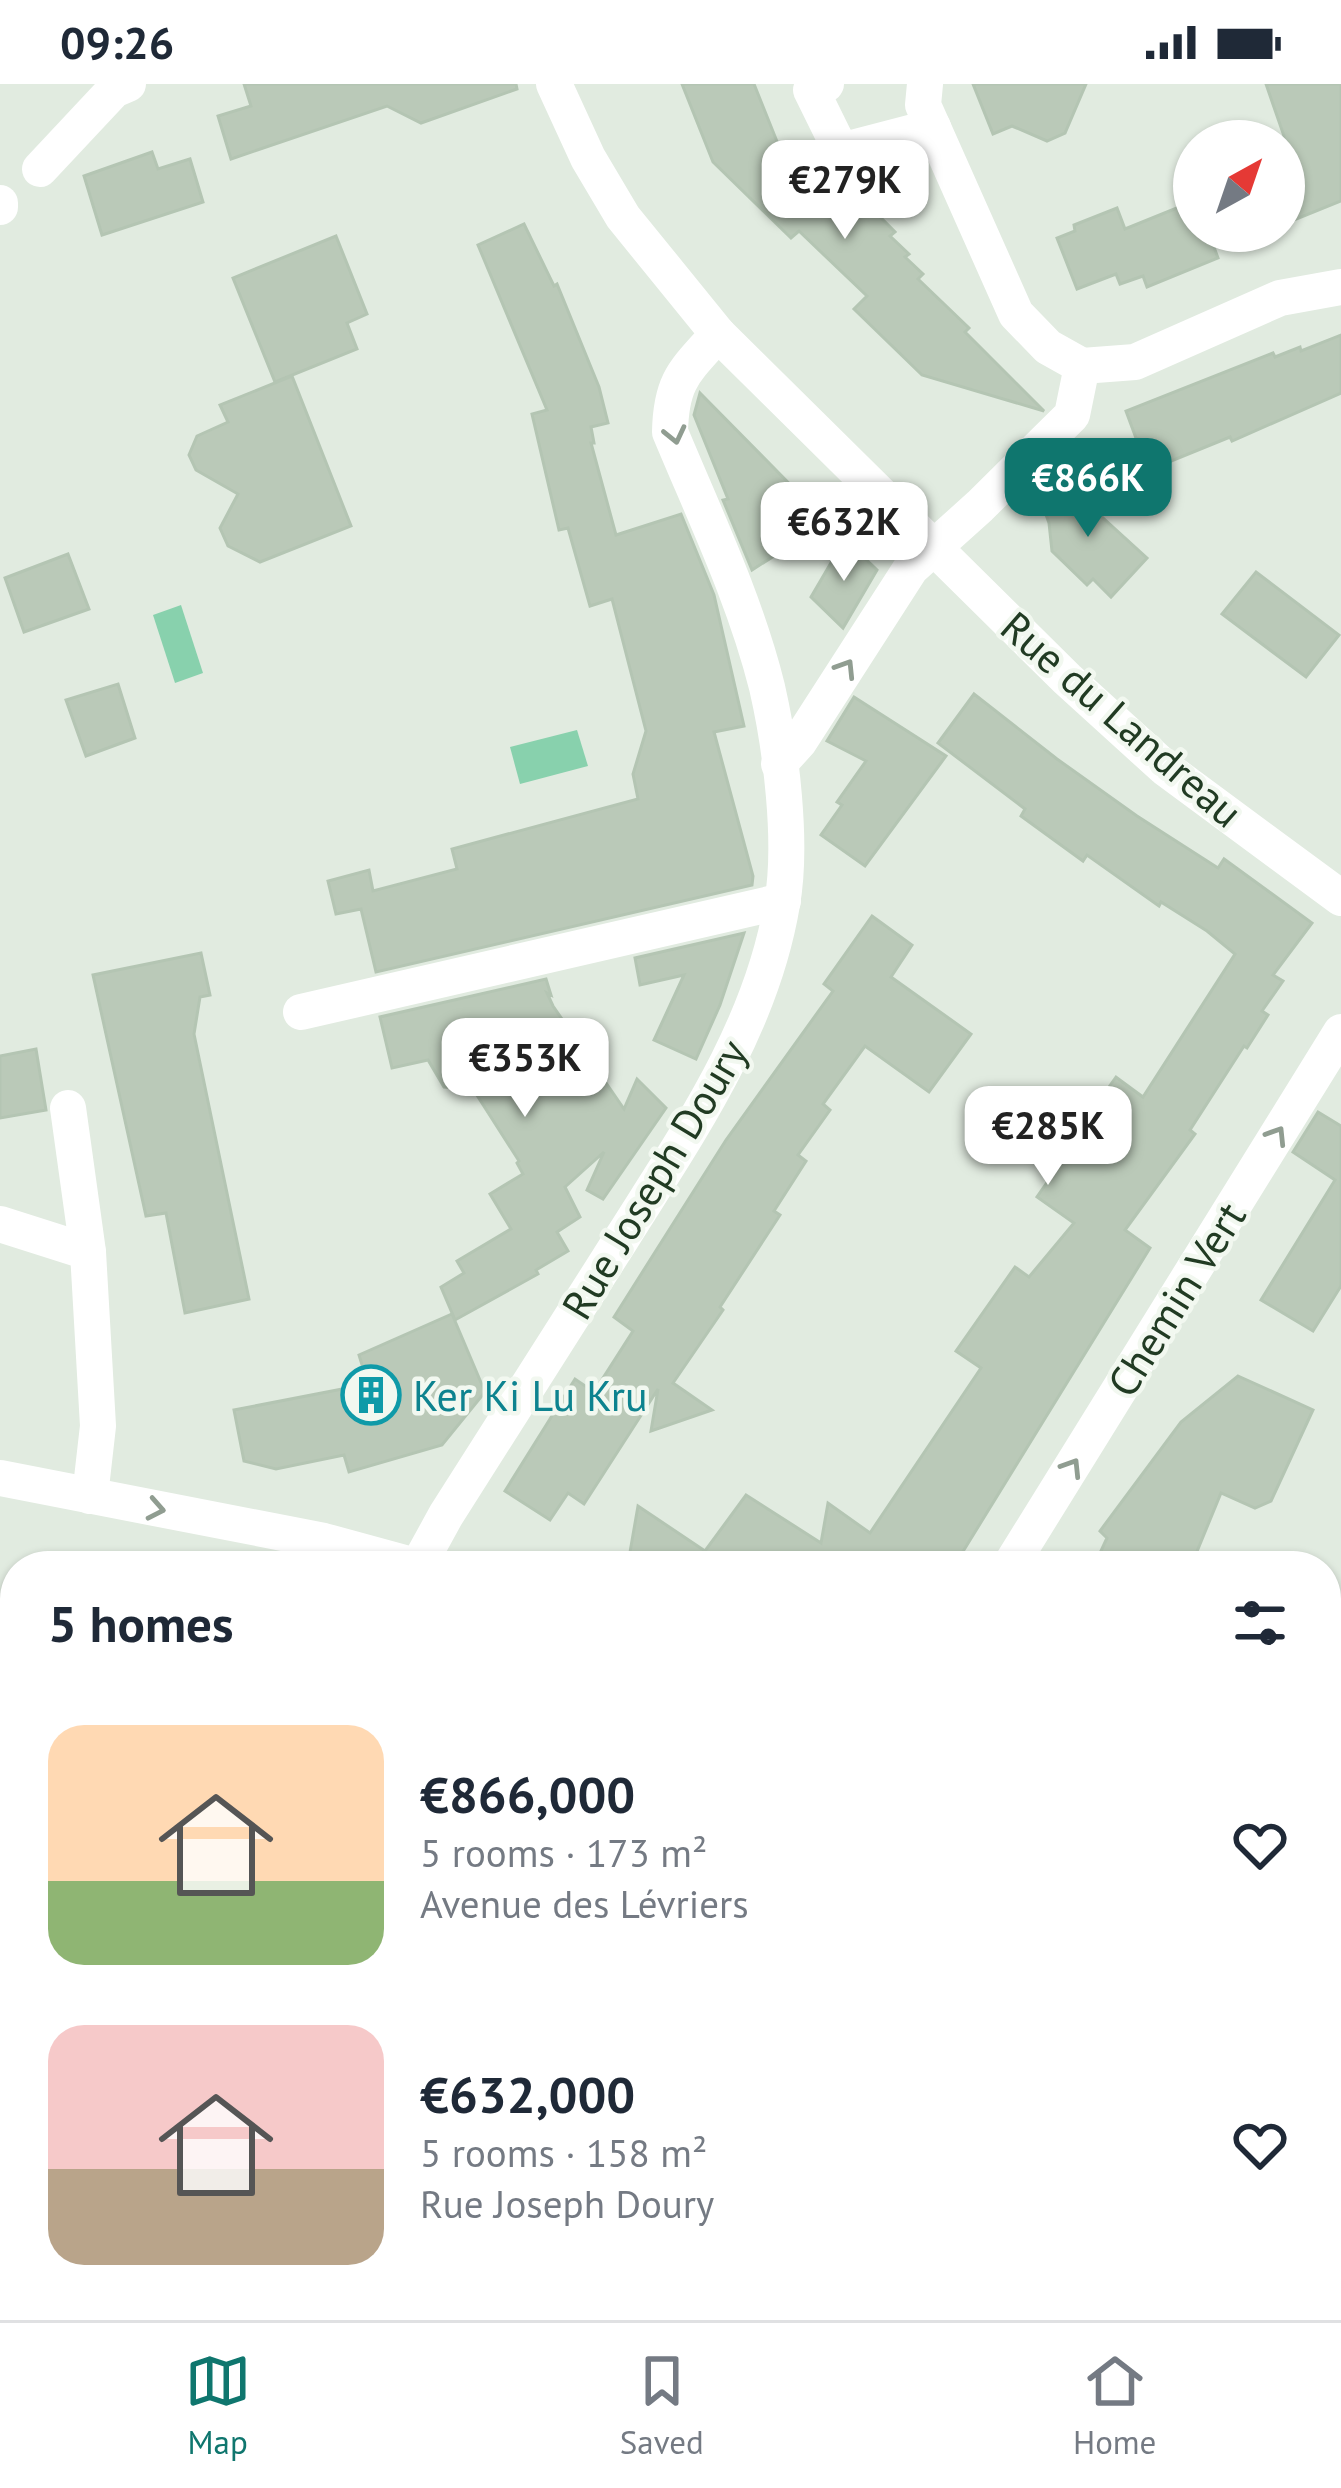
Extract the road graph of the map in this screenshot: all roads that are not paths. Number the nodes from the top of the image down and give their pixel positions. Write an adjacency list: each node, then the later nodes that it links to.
1 (128, 84): 6 (street)
2 (554, 84): 8 (street, Rue du Landreau)
3 (826, 84): 5 (street)
4 (925, 84): 5 (street)
5 (932, 127): 9 (street)
6 (40, 169)
7 (1341, 287): 9 (street)
8 (718, 334): 10 (street, Rue du Landreau); 11 (street, Rue Joseph Doury, one-way to 11)
9 (1082, 366): 10 (street)
10 (933, 547): 11 (street, one-way to 10); 12 (street, Rue du Landreau)
11 (779, 764): 13 (street, Rue Joseph Doury)
12 (1341, 898)
13 (783, 901): 14 (street); 22 (street, Rue Joseph Doury)
14 (302, 1012)
15 (1341, 1032): 23 (street, Chemin Vert, one-way to 15)
16 (68, 1108): 18 (street)
17 (0, 1224): 18 (street)
18 (88, 1252): 20 (street)
19 (0, 1478): 20 (street)
20 (89, 1496): 21 (street, one-way to 21)
21 (361, 1551)
22 (426, 1551)
23 (1019, 1551)

